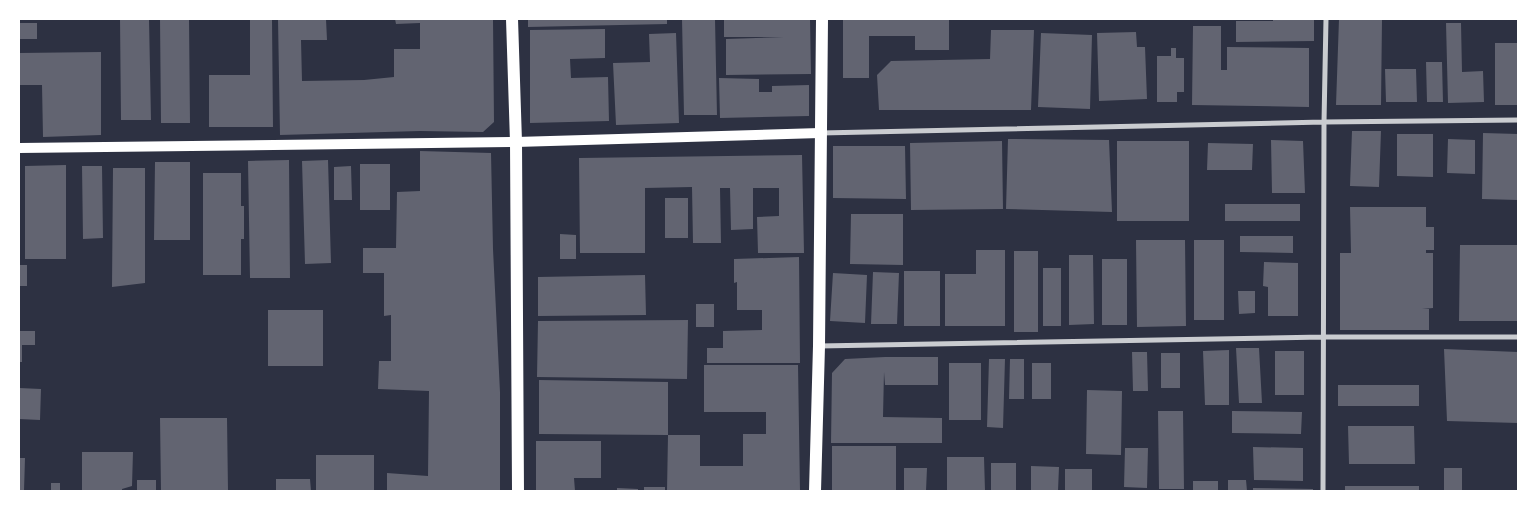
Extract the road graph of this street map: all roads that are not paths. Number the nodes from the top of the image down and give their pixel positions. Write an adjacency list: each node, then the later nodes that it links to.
1 (512, 19): 7 (main road)
2 (822, 19): 6 (main road)
3 (1326, 19): 5 (street)
4 (1518, 120): 5 (street)
5 (1324, 122): 6 (street); 9 (street)
6 (820, 133): 7 (main road); 11 (main road)
7 (516, 142): 8 (main road); 12 (main road)
8 (19, 148)
9 (1323, 337): 10 (street); 11 (street); 14 (street)
10 (1518, 337)
11 (819, 346): 13 (main road)
12 (518, 491)
13 (815, 491)
14 (1323, 491)

